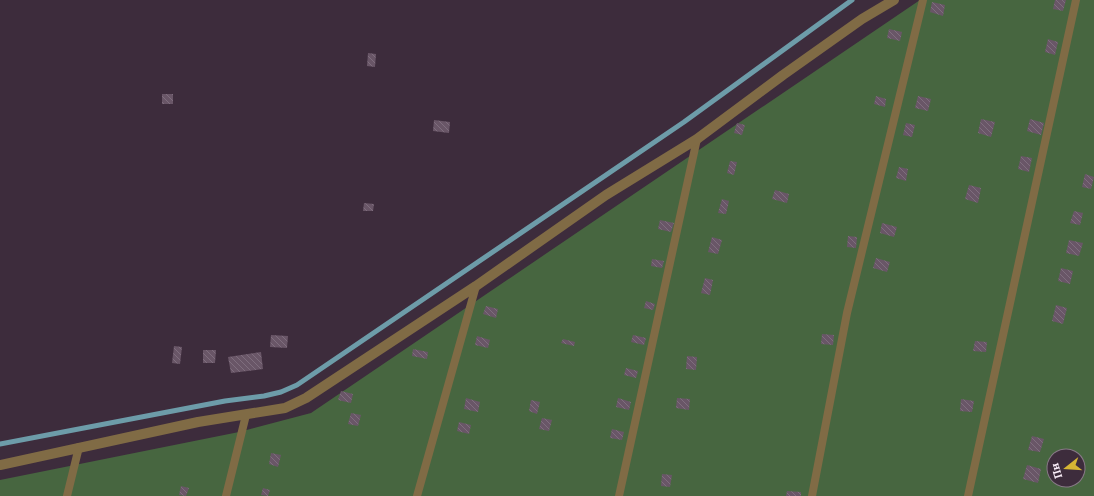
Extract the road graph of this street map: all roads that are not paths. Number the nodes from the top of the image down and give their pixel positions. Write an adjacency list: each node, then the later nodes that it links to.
1 (894, 0): 4 (street)
2 (923, 0): 13 (lane)
3 (1076, 0): 14 (lane)
4 (697, 138): 5 (street); 12 (lane)
5 (476, 286): 6 (street); 11 (lane)
6 (246, 415): 7 (street); 10 (lane)
7 (79, 447): 8 (street); 9 (lane)
8 (0, 465)
9 (67, 496)
10 (226, 496)
11 (417, 496)
12 (619, 496)
13 (812, 496)
14 (968, 496)

